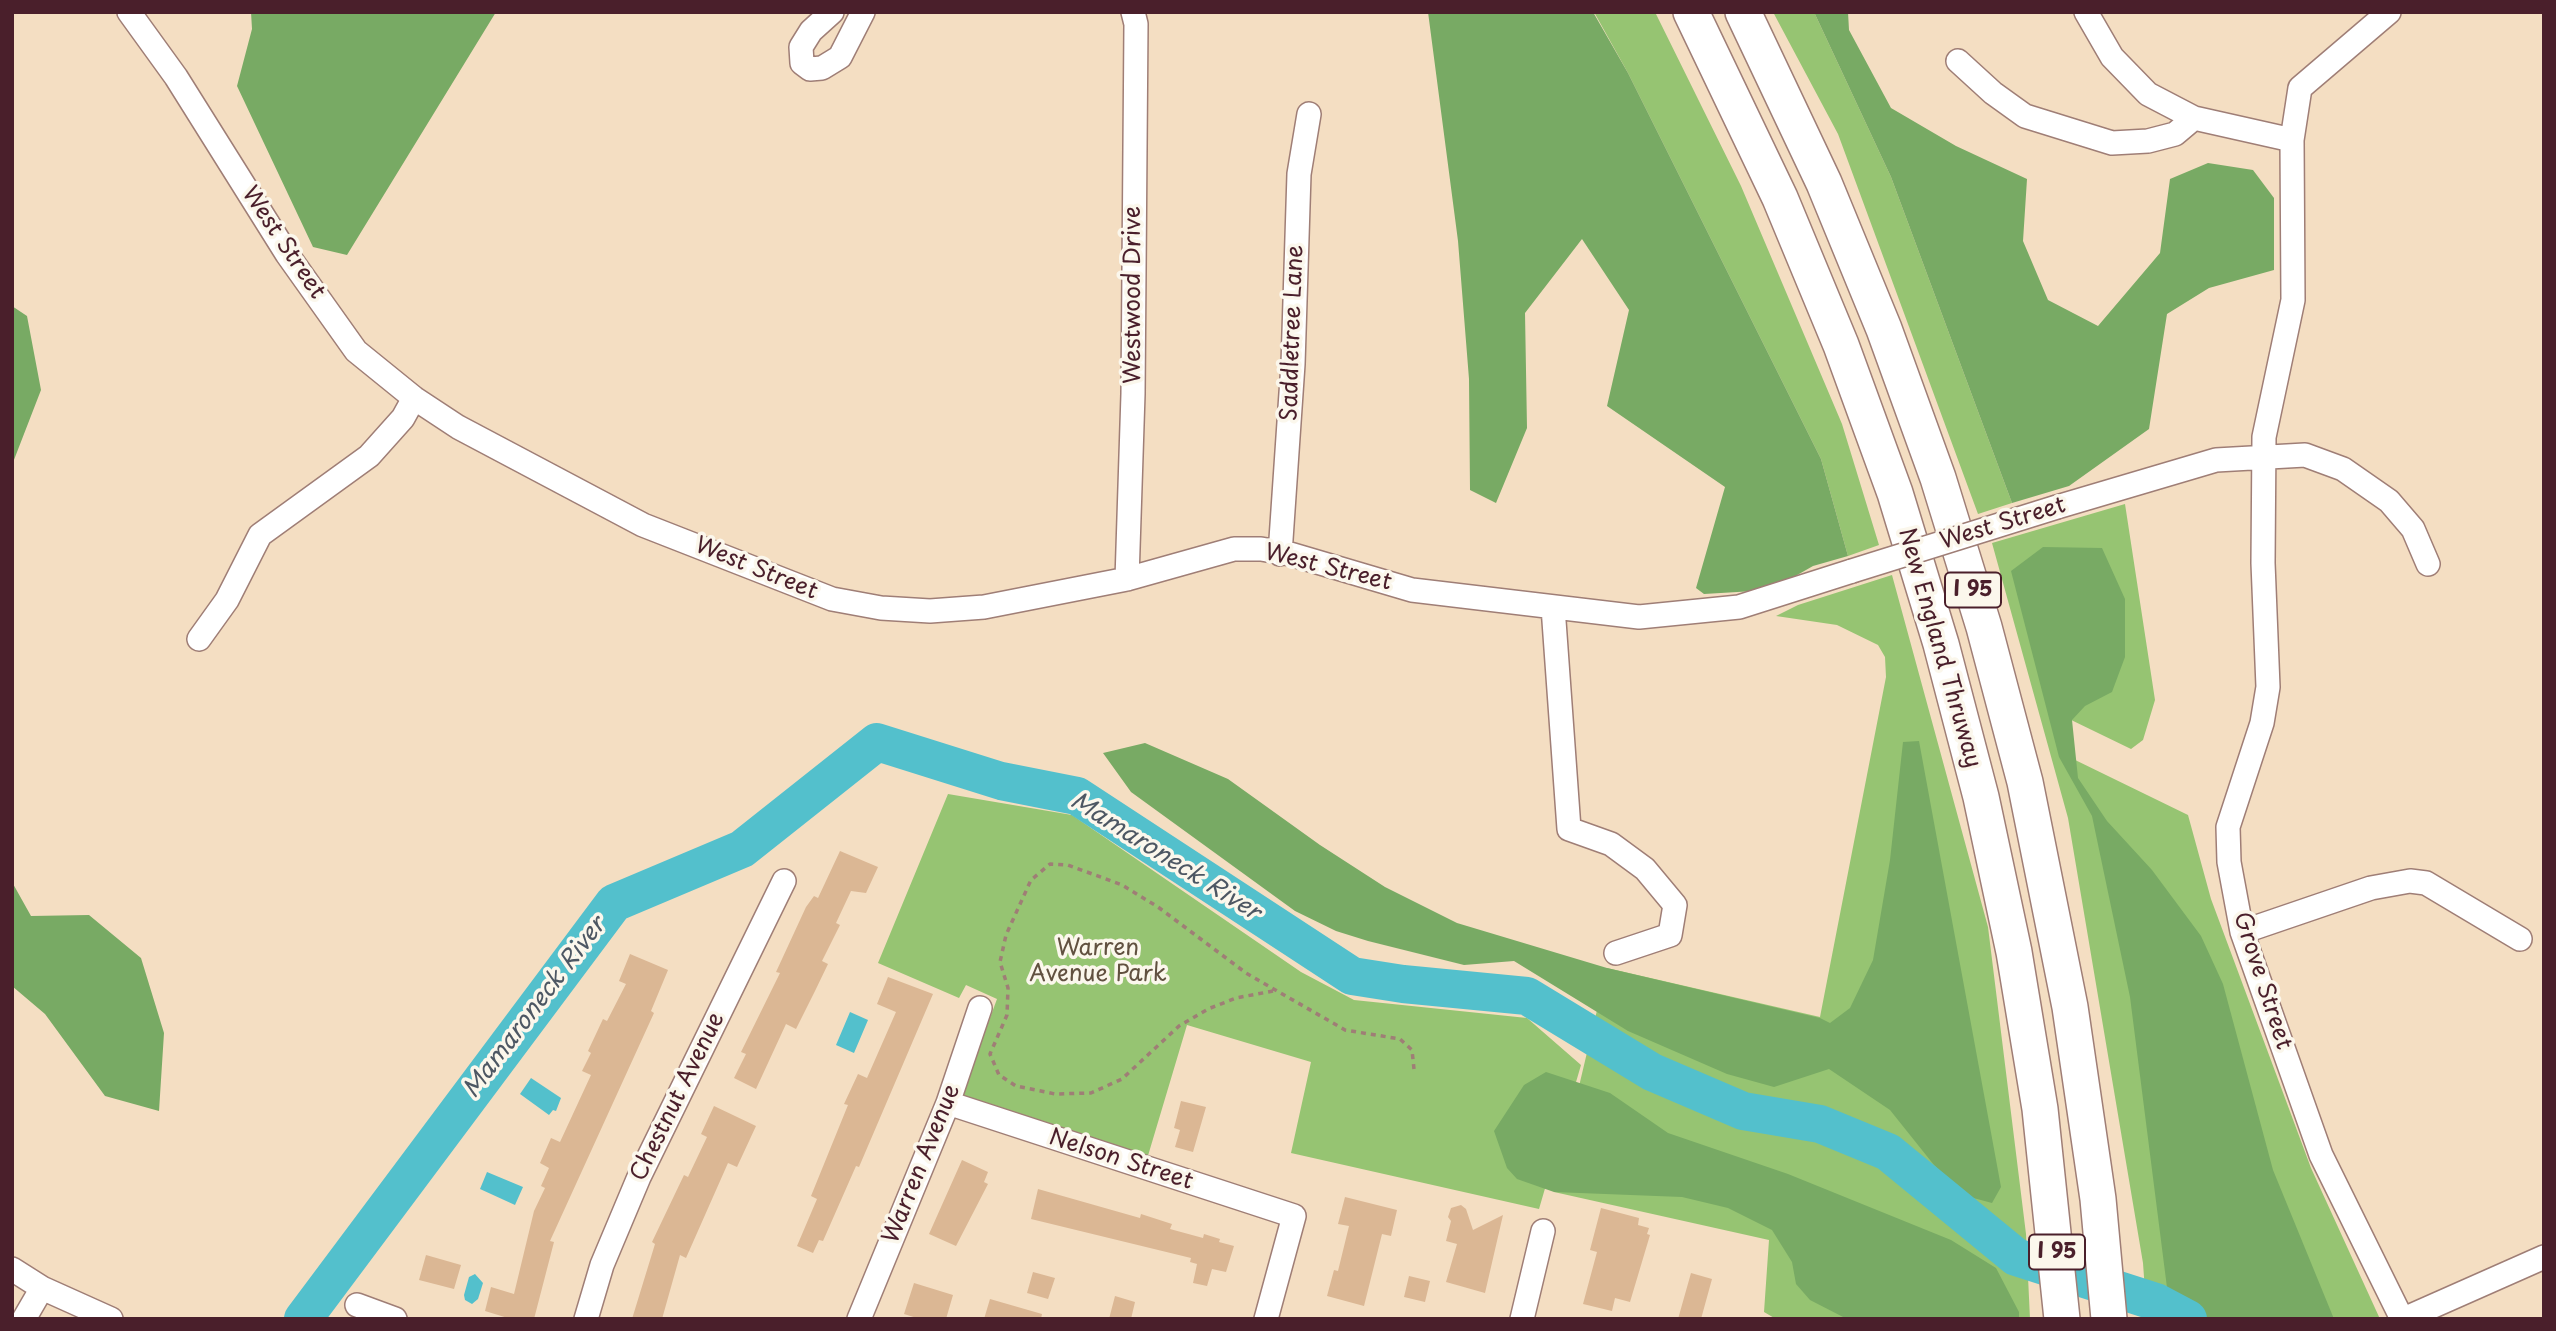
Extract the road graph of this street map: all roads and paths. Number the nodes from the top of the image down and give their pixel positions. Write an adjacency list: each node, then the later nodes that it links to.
1 (130, 12): 13 (street, West Street)
2 (832, 12): 3 (street)
3 (863, 12)
4 (1133, 12): 17 (street, Westwood Drive)
5 (1691, 12): 40 (highway, New England Thruway / I 95)
6 (1742, 12): 41 (highway, New England Thruway / I 95)
7 (2086, 12): 11 (street)
8 (2389, 12): 12 (street)
9 (1958, 61): 11 (street)
10 (1309, 114): 15 (street, Saddletree Lane)
11 (2194, 118): 12 (street)
12 (2292, 140): 14 (street)
13 (414, 398): 17 (street, West Street); 19 (street)
14 (2264, 457): 16 (street, West Street); 18 (street, West Street, bridge); 21 (street, Grove Street)
15 (1280, 554): 17 (street, West Street); 18 (street, West Street)
16 (2428, 565)
17 (1127, 579)
18 (1553, 607): 23 (street)
19 (199, 639)
20 (783, 881): 36 (street, Chestnut Avenue)
21 (2242, 932): 22 (street); 42 (street, Grove Street)
22 (2520, 939)
23 (1616, 953)
24 (1273, 991): 24 (path); 26 (path)
25 (980, 1008): 27 (street, Warren Avenue)
26 (1414, 1069)
27 (948, 1103): 37 (street, Warren Avenue); 38 (street, Nelson Street)
28 (1543, 1231): 39 (street)
29 (2544, 1257): 42 (street)
30 (12, 1269): 31 (street)
31 (42, 1288): 33 (street); 34 (street)
32 (357, 1305): 35 (street)
33 (24, 1319)
34 (111, 1319)
35 (394, 1319)
36 (586, 1319)
37 (859, 1319)
38 (1266, 1319)
39 (1522, 1319)
40 (2062, 1319)
41 (2109, 1319)
42 (2403, 1319)

